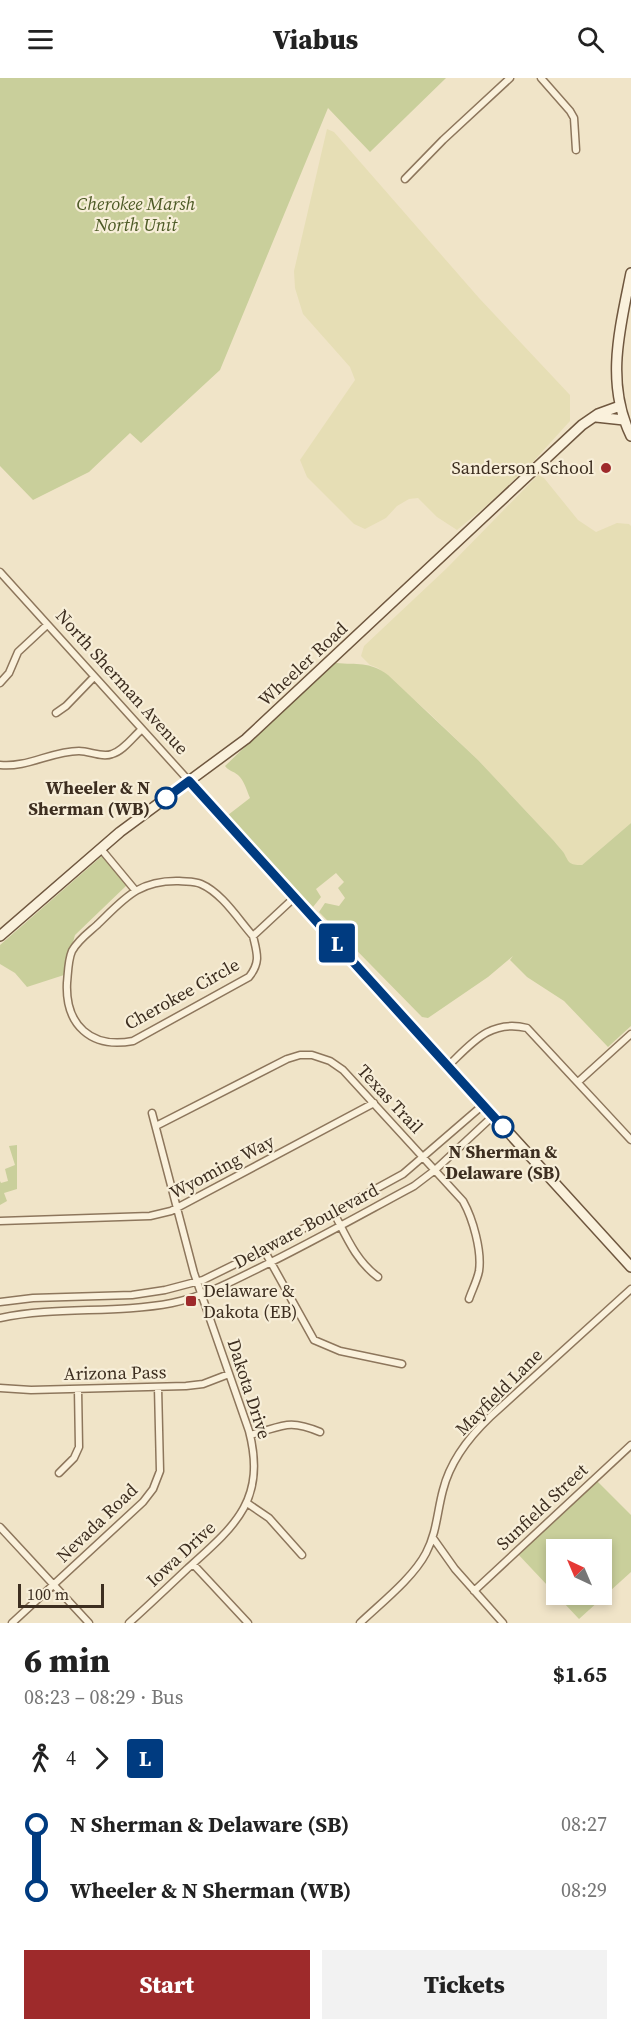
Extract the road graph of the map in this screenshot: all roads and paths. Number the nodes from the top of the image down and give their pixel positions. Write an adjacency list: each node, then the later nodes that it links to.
1 (510, 78): 4 (street)
2 (541, 78): 3 (street)
3 (576, 150)
4 (405, 179)
5 (631, 273): 6 (street)
6 (620, 405): 7 (street, Wheeler Road); 8 (street)
7 (593, 417): 8 (street); 17 (street, Wheeler Road)
8 (624, 420): 9 (street)
9 (631, 436)
10 (0, 572): 11 (street, North Sherman Avenue)
11 (47, 625): 12 (street, North Sherman Avenue); 13 (street)
12 (94, 677): 14 (street); 15 (street, North Sherman Avenue)
13 (0, 683)
14 (56, 712)
15 (141, 730): 16 (street); 17 (street, North Sherman Avenue)
16 (0, 765)
17 (189, 781): 18 (street, Wheeler Road); 20 (street, North Sherman Avenue)
18 (100, 849): 19 (street); 21 (street, Wheeler Road)
19 (135, 890): 22 (street, Cherokee Circle); 22 (street, Cherokee Circle)
20 (295, 897): 22 (street); 24 (street, North Sherman Avenue)
21 (0, 936)
22 (253, 936)
23 (631, 1034): 25 (street)
24 (448, 1066): 25 (street); 27 (street, North Sherman Avenue)
25 (578, 1082): 31 (street)
26 (374, 1103): 30 (street, Texas Trail); 32 (street, Texas Trail); 34 (street, Wyoming Way)
27 (483, 1105): 29 (street, North Sherman Avenue); 32 (street, Delaware Boulevard)
28 (152, 1113): 30 (street, Dakota Drive)
29 (493, 1116): 33 (street, Delaware Boulevard); 40 (street, North Sherman Avenue)
30 (156, 1126): 34 (street, Dakota Drive)
31 (631, 1140)
32 (424, 1158): 33 (street, Texas Trail); 35 (street, Delaware Boulevard)
33 (435, 1170): 37 (street, Delaware Boulevard); 45 (street, Texas Trail)
34 (177, 1207): 36 (street, Wyoming Way); 42 (street, Dakota Drive)
35 (334, 1213): 37 (street); 38 (street, Delaware Boulevard)
36 (0, 1221)
37 (341, 1226): 39 (street, Delaware Boulevard); 41 (street)
38 (264, 1250): 39 (street); 42 (street, Delaware Boulevard)
39 (271, 1262): 44 (street, Delaware Boulevard); 48 (street)
40 (631, 1267)
41 (378, 1277)
42 (198, 1282): 44 (street, Dakota Drive); 46 (street, Delaware Boulevard)
43 (631, 1288): 59 (street, Mayfield Lane)
44 (202, 1294): 47 (street, Delaware Boulevard); 49 (street, Dakota Drive)
45 (469, 1299)
46 (0, 1302)
47 (0, 1318)
48 (402, 1364)
49 (229, 1374): 50 (street, Arizona Pass); 54 (street, Dakota Drive)
50 (158, 1387): 52 (street, Arizona Pass); 62 (street, Nevada Road)
51 (0, 1388): 52 (street, Arizona Pass)
52 (78, 1389): 56 (street)
53 (320, 1432): 54 (street)
54 (250, 1435): 57 (street, Dakota Drive)
55 (631, 1445): 63 (street, Sunfield Street)
56 (58, 1473)
57 (247, 1503): 60 (street); 61 (street, Iowa Drive)
58 (0, 1527): 62 (street)
59 (433, 1538): 63 (street); 69 (street, Mayfield Lane)
60 (302, 1555)
61 (193, 1564): 67 (street, Iowa Drive); 68 (street)
62 (54, 1585): 65 (street, Nevada Road); 66 (street)
63 (474, 1591): 64 (street)
64 (499, 1622)
65 (12, 1623)
66 (89, 1623)
67 (129, 1623)
68 (248, 1623)
69 (360, 1623)

